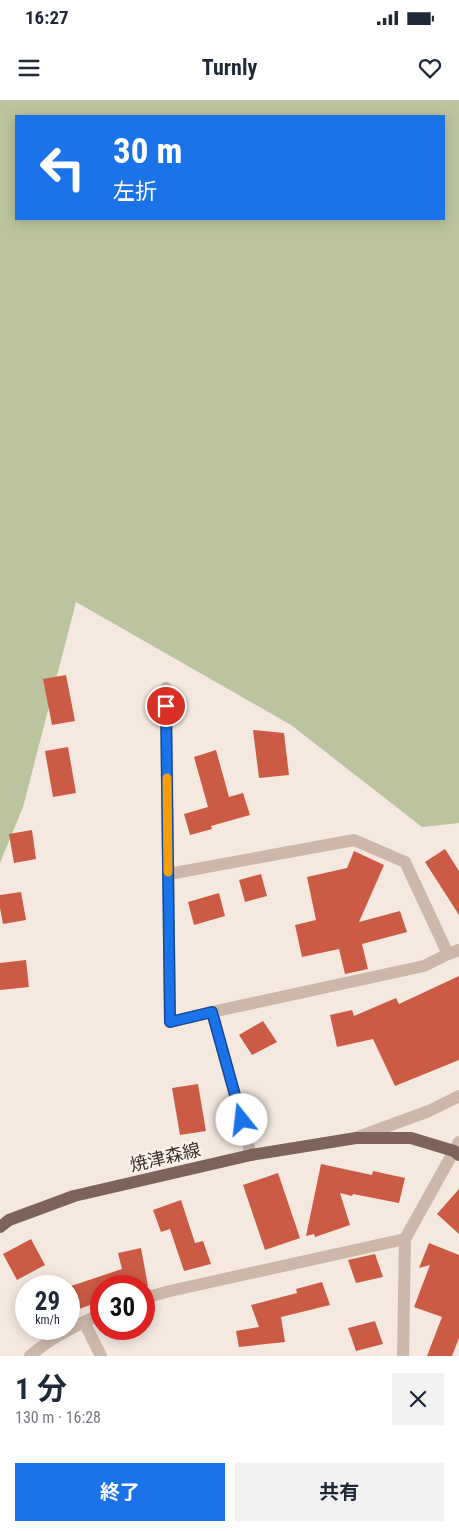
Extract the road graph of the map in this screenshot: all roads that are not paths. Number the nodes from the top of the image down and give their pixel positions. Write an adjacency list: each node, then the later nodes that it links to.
1 (166, 688): 2 (street)
2 (168, 874): 3 (street); 4 (street)
3 (453, 952): 4 (street)
4 (212, 1012): 8 (street)
5 (459, 1096): 6 (street)
6 (356, 1138): 7 (main road, 焼津森線); 8 (main road, 焼津森線)
7 (457, 1149): 10 (street)
8 (251, 1155): 9 (main road, 焼津森線)
9 (0, 1227)
10 (405, 1240): 11 (street); 16 (street)
11 (155, 1295)
12 (90, 1319): 13 (street)
13 (84, 1322): 14 (street); 15 (street)
14 (30, 1356)
15 (101, 1356)
16 (403, 1356)

